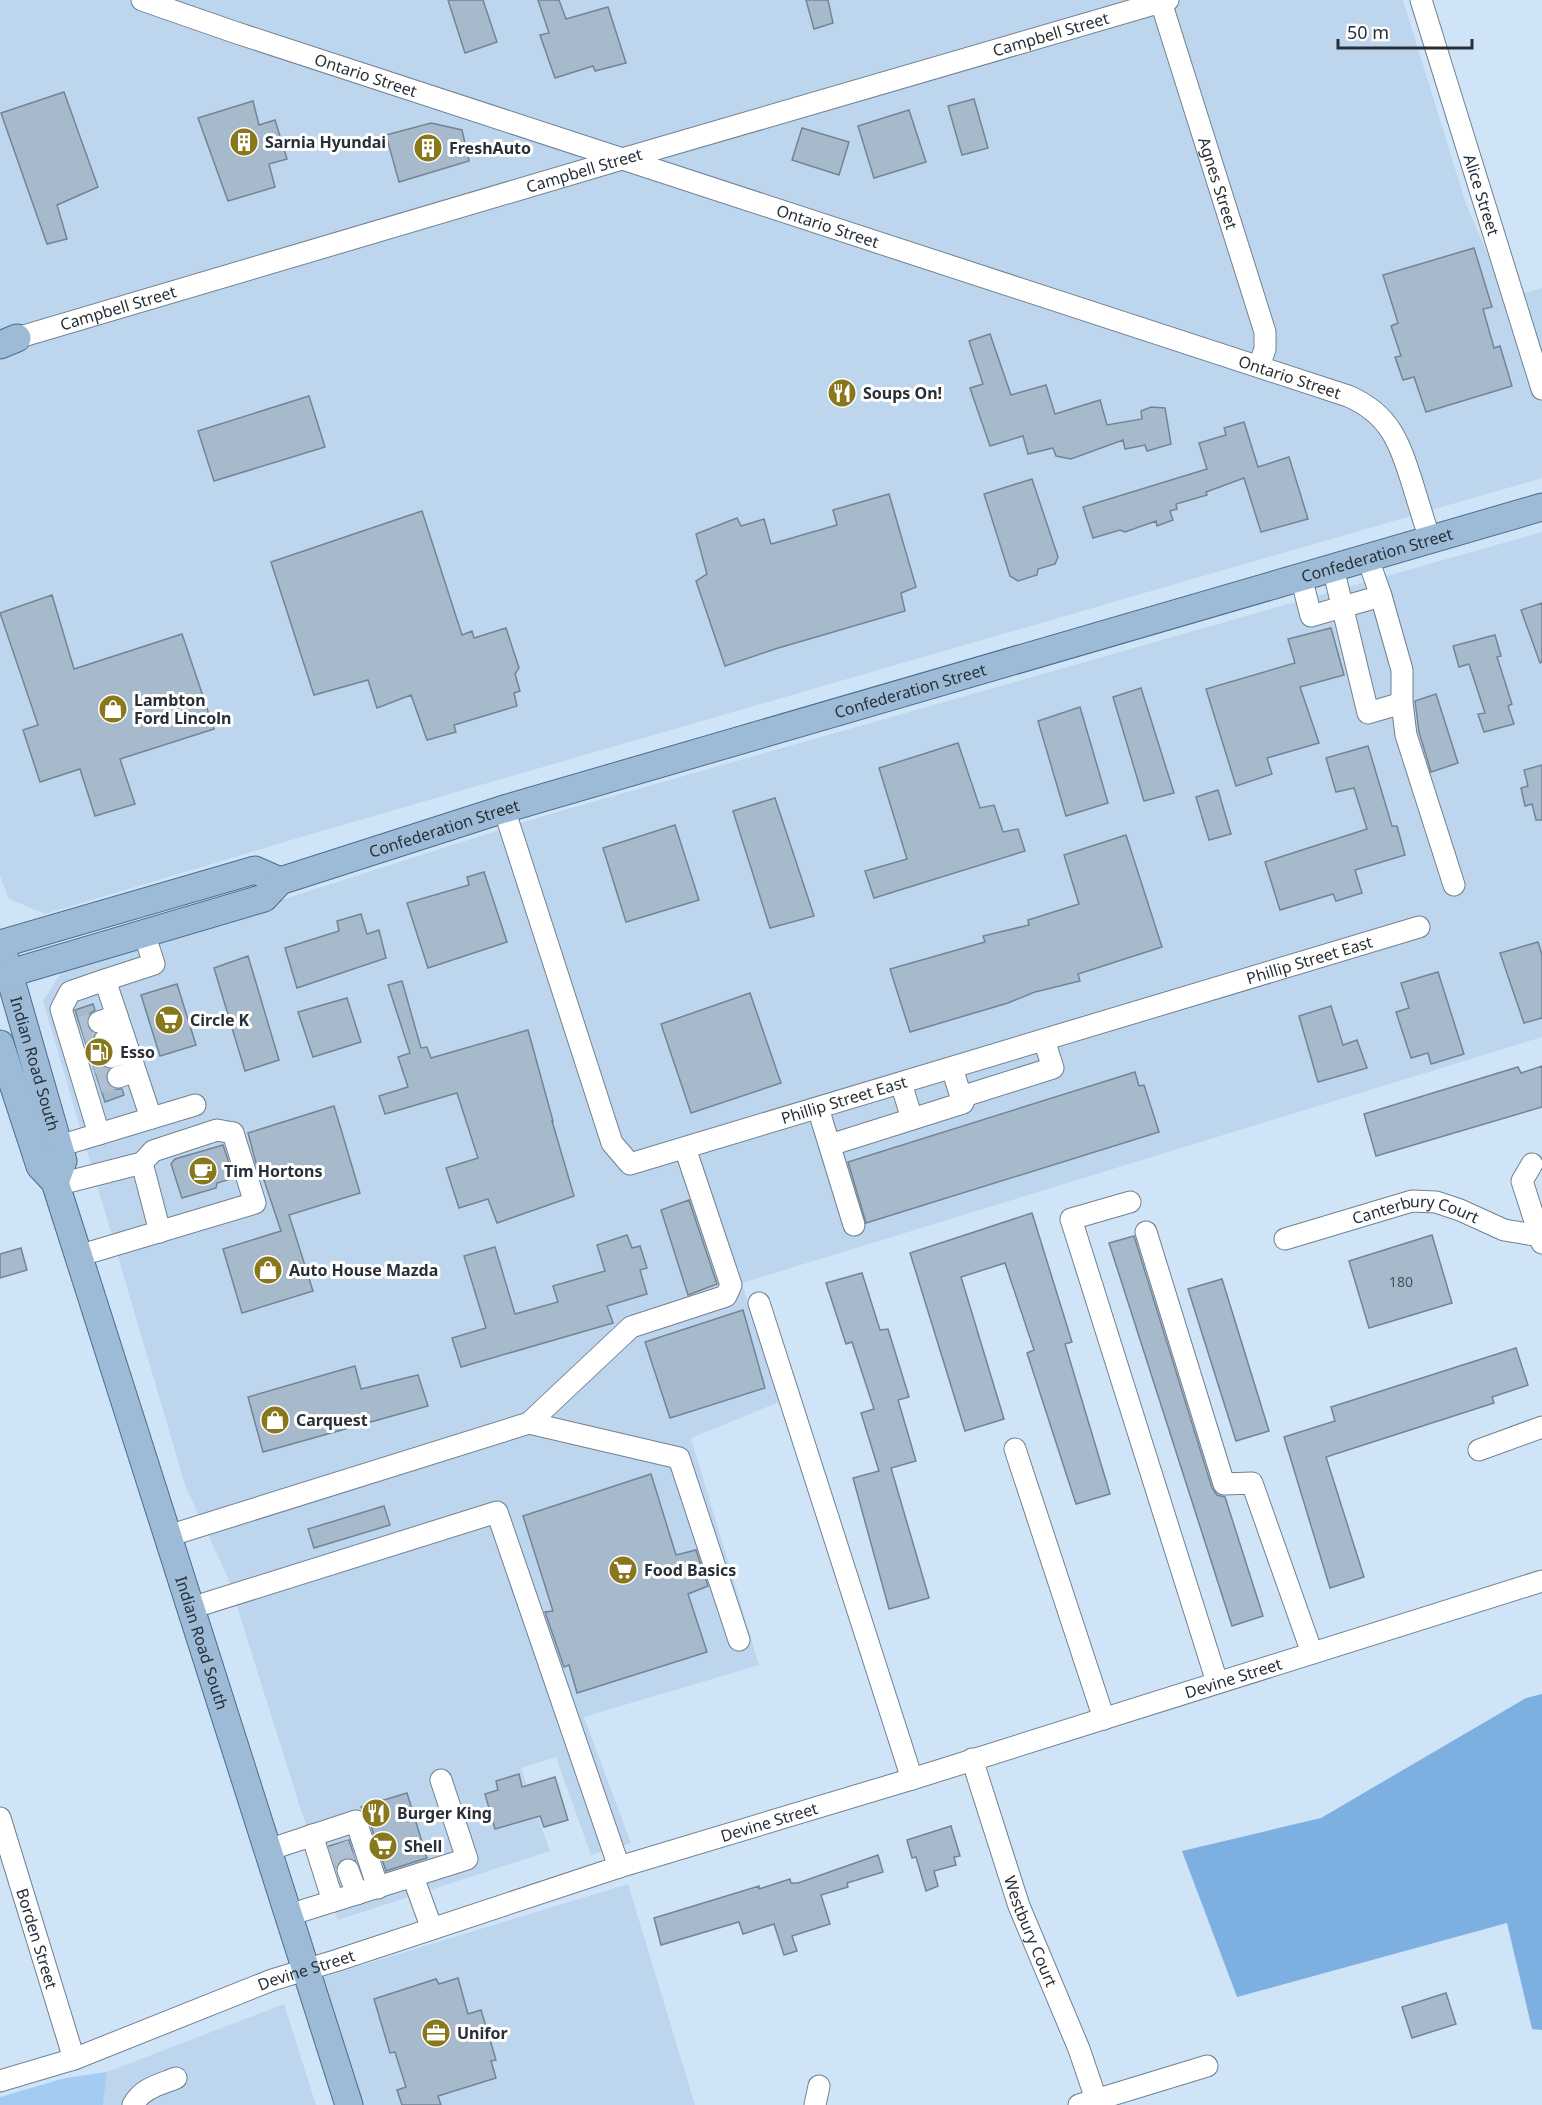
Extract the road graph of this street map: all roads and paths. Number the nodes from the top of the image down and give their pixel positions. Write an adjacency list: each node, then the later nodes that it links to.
1 (142, 0): 4 (street, Ontario Street)
2 (1421, 0): 7 (street, Alice Street)
3 (1165, 1): 4 (street, Campbell Street); 6 (street, Agnes Street)
4 (622, 159): 5 (street, Campbell Street); 6 (street, Ontario Street)
5 (4, 341)
6 (1259, 366): 9 (street, Ontario Street)
7 (1542, 389)
8 (1542, 507): 9 (main road, Confederation Street)
9 (1430, 540): 10 (main road, Confederation Street)
10 (1368, 559): 11 (main road, Confederation Street); 13 (street)
11 (1334, 568): 12 (main road, Confederation Street); 14 (street)
12 (1301, 578): 14 (street); 16 (main road, Confederation Street)
13 (1381, 596): 14 (street); 15 (street)
14 (1344, 607): 15 (street)
15 (1402, 703): 18 (street)
16 (504, 809): 17 (main road, Confederation Street); 39 (street, Phillip Street East)
17 (280, 881): 20 (main road, Confederation Street); 21 (main road)
18 (1454, 885)
19 (1419, 927): 25 (street, Phillip Street East)
20 (144, 933): 22 (main road, Confederation Street); 24 (street)
21 (0, 944): 23 (main road, Indian Road South)
22 (67, 957): 23 (main road, Confederation Street); 33 (main road)
23 (5, 975): 33 (main road, Indian Road South)
24 (105, 980): 27 (street); 27 (street)
25 (1044, 1040): 28 (street, Phillip Street East); 30 (street)
26 (0, 1044): 42 (main road, Indian Road South)
27 (100, 1051): 34 (street); 36 (street)
28 (952, 1068): 29 (street, Phillip Street East); 30 (street)
29 (901, 1083): 32 (street, Phillip Street East); 35 (street)
30 (961, 1097): 35 (street)
31 (195, 1105): 34 (street)
32 (818, 1108): 37 (street); 39 (street, Phillip Street East)
33 (50, 1114): 38 (main road, Indian Road South)
34 (151, 1118): 36 (street)
35 (912, 1119): 37 (street)
36 (99, 1134): 38 (street)
37 (830, 1145): 44 (street)
38 (59, 1146): 42 (main road, Indian Road South)
39 (685, 1148): 51 (street)
40 (147, 1157): 42 (street); 45 (street); 45 (street)
41 (1532, 1164): 48 (street)
42 (55, 1184): 49 (main road, Indian Road South)
43 (1130, 1202): 60 (street)
44 (854, 1226)
45 (160, 1232): 49 (street)
46 (1146, 1232): 59 (street)
47 (1285, 1239): 48 (street, Canterbury Court)
48 (1541, 1240)
49 (78, 1256): 55 (main road, Indian Road South)
50 (759, 1303): 63 (street)
51 (529, 1423): 55 (street); 58 (street)
52 (1542, 1427): 54 (street)
53 (1015, 1449): 61 (street)
54 (1479, 1450)
55 (168, 1536): 57 (main road, Indian Road South)
56 (1542, 1581): 59 (street, Devine Street)
57 (191, 1608): 67 (main road, Indian Road South); 68 (street)
58 (739, 1640)
59 (1312, 1653): 60 (street, Devine Street)
60 (1217, 1682): 61 (street, Devine Street)
61 (1104, 1719): 62 (street, Devine Street)
62 (972, 1759): 63 (street, Devine Street); 81 (street, Westbury Court)
63 (912, 1779): 68 (street, Devine Street)
64 (441, 1780): 70 (street)
65 (2, 1830): 77 (street, Borden Street)
66 (312, 1835): 67 (street); 71 (street); 73 (street)
67 (268, 1850): 74 (main road, Indian Road South)
68 (620, 1867): 75 (street, Devine Street)
69 (348, 1870): 72 (street)
70 (413, 1877): 71 (street); 75 (street)
71 (378, 1888): 72 (street)
72 (357, 1894): 73 (street)
73 (333, 1901): 74 (street)
74 (289, 1915): 76 (main road, Indian Road South)
75 (432, 1929): 76 (street, Devine Street)
76 (306, 1970): 77 (street, Devine Street); 83 (main road, Indian Road South)
77 (74, 2060): 80 (street, Devine Street)
78 (1207, 2066): 81 (street, Westbury Court)
79 (176, 2078): 82 (street)
80 (0, 2081)
81 (1088, 2102)
82 (133, 2105)
83 (349, 2105)

